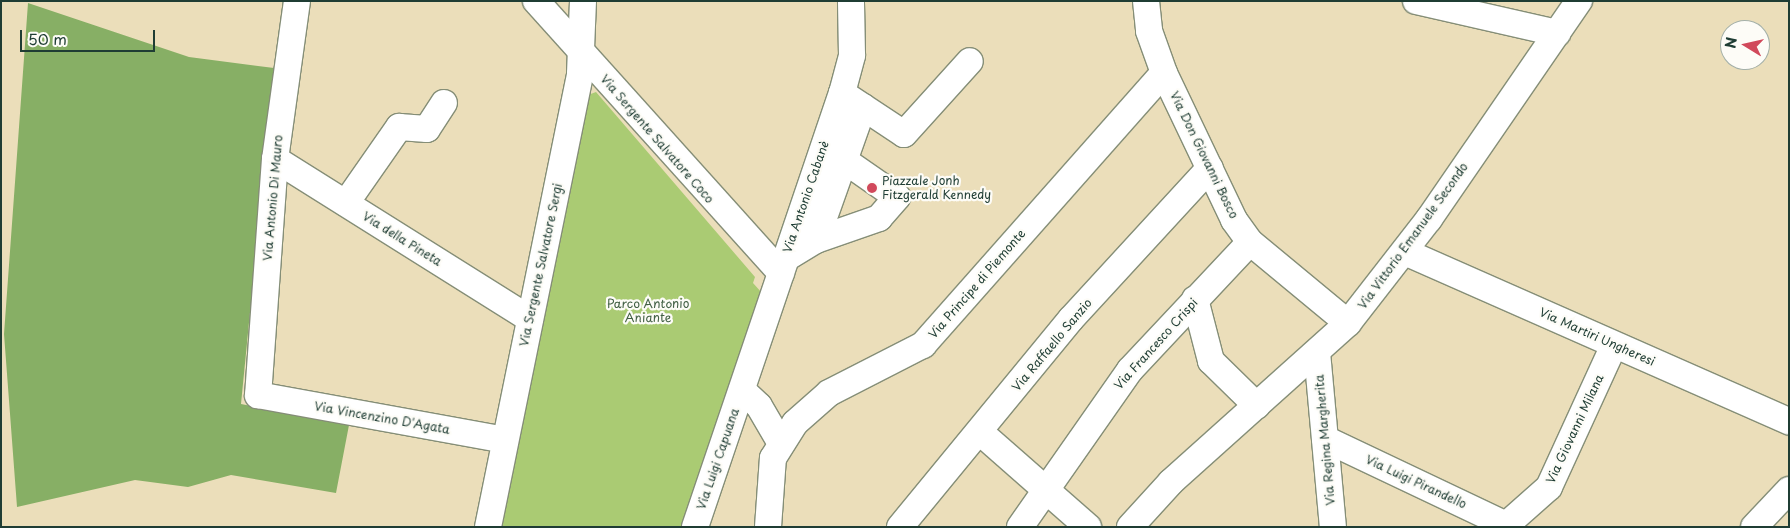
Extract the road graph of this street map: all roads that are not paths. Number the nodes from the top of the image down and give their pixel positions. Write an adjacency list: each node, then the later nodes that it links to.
1 (297, 1): 15 (street, Via Antonio Di Mauro)
2 (568, 1): 8 (street)
3 (583, 1): 10 (street, Via Sergente Salvatore Sergi)
4 (852, 1): 13 (street, Via Antonio Cabanè)
5 (1146, 1): 12 (street, Via Don Giovanni Bosco)
6 (1416, 1): 9 (street)
7 (1578, 1): 9 (street, Via Vittorio Emanuele Secondo)
8 (538, 4): 10 (street, Via Sergente Salvatore Coco)
9 (1557, 33): 21 (street, Via Vittorio Emanuele Secondo)
10 (580, 52): 22 (street, Via Sergente Salvatore Coco); 24 (street, Via Sergente Salvatore Sergi)
11 (970, 61): 13 (street)
12 (1164, 73): 17 (street, Via Don Giovanni Bosco); 35 (street, Via Principe di Piemonte)
13 (852, 100): 16 (street); 22 (street, Via Antonio Cabanè)
14 (444, 103): 18 (street)
15 (275, 159): 18 (street, Via della Pineta); 29 (street, Via Antonio Di Mauro)
16 (844, 160): 19 (street); 19 (street)
17 (1210, 168): 20 (street, Via Don Giovanni Bosco); 32 (street, Via Raffaello Sanzio)
18 (346, 203): 24 (street, Via della Pineta)
19 (816, 240): 22 (street)
20 (1250, 242): 23 (street, Via Francesco Crispi); 25 (street, Via Don Giovanni Bosco)
21 (1405, 252): 25 (street, Via Vittorio Emanuele Secondo); 26 (street, Via Martiri Ungheresi)
22 (783, 266): 28 (street, Via Antonio Cabanè)
23 (1195, 299): 30 (street); 36 (street, Via Francesco Crispi)
24 (530, 319): 34 (street, Via Sergente Salvatore Sergi)
25 (1348, 323): 27 (street, Via Vittorio Emanuele Secondo)
26 (1614, 344): 31 (street, Via Martiri Ungheresi); 38 (street, Via Giovanni Milana)
27 (1317, 352): 30 (street, Via Vittorio Emanuele Secondo); 33 (street, Via Regina Margherita)
28 (742, 390): 35 (street); 40 (street, Via Luigi Capuana)
29 (258, 395): 34 (street, Via Vincenzino D'Agata)
30 (1256, 406): 45 (street, Via Vittorio Emanuele Secondo)
31 (1789, 421)
32 (980, 432): 36 (street); 42 (street, Via Raffaello Sanzio)
33 (1325, 439): 38 (street, Via Luigi Pirandello); 46 (street, Via Regina Margherita)
34 (505, 440): 39 (street, Via Sergente Salvatore Sergi)
35 (780, 442): 41 (street, Via Principe di Piemonte)
36 (1046, 490): 43 (street, Via Francesco Crispi); 44 (street)
37 (1789, 490): 47 (street)
38 (1505, 526)
39 (488, 527)
40 (695, 527)
41 (768, 527)
42 (900, 527)
43 (1020, 527)
44 (1088, 527)
45 (1130, 527)
46 (1333, 527)
47 (1754, 527)

